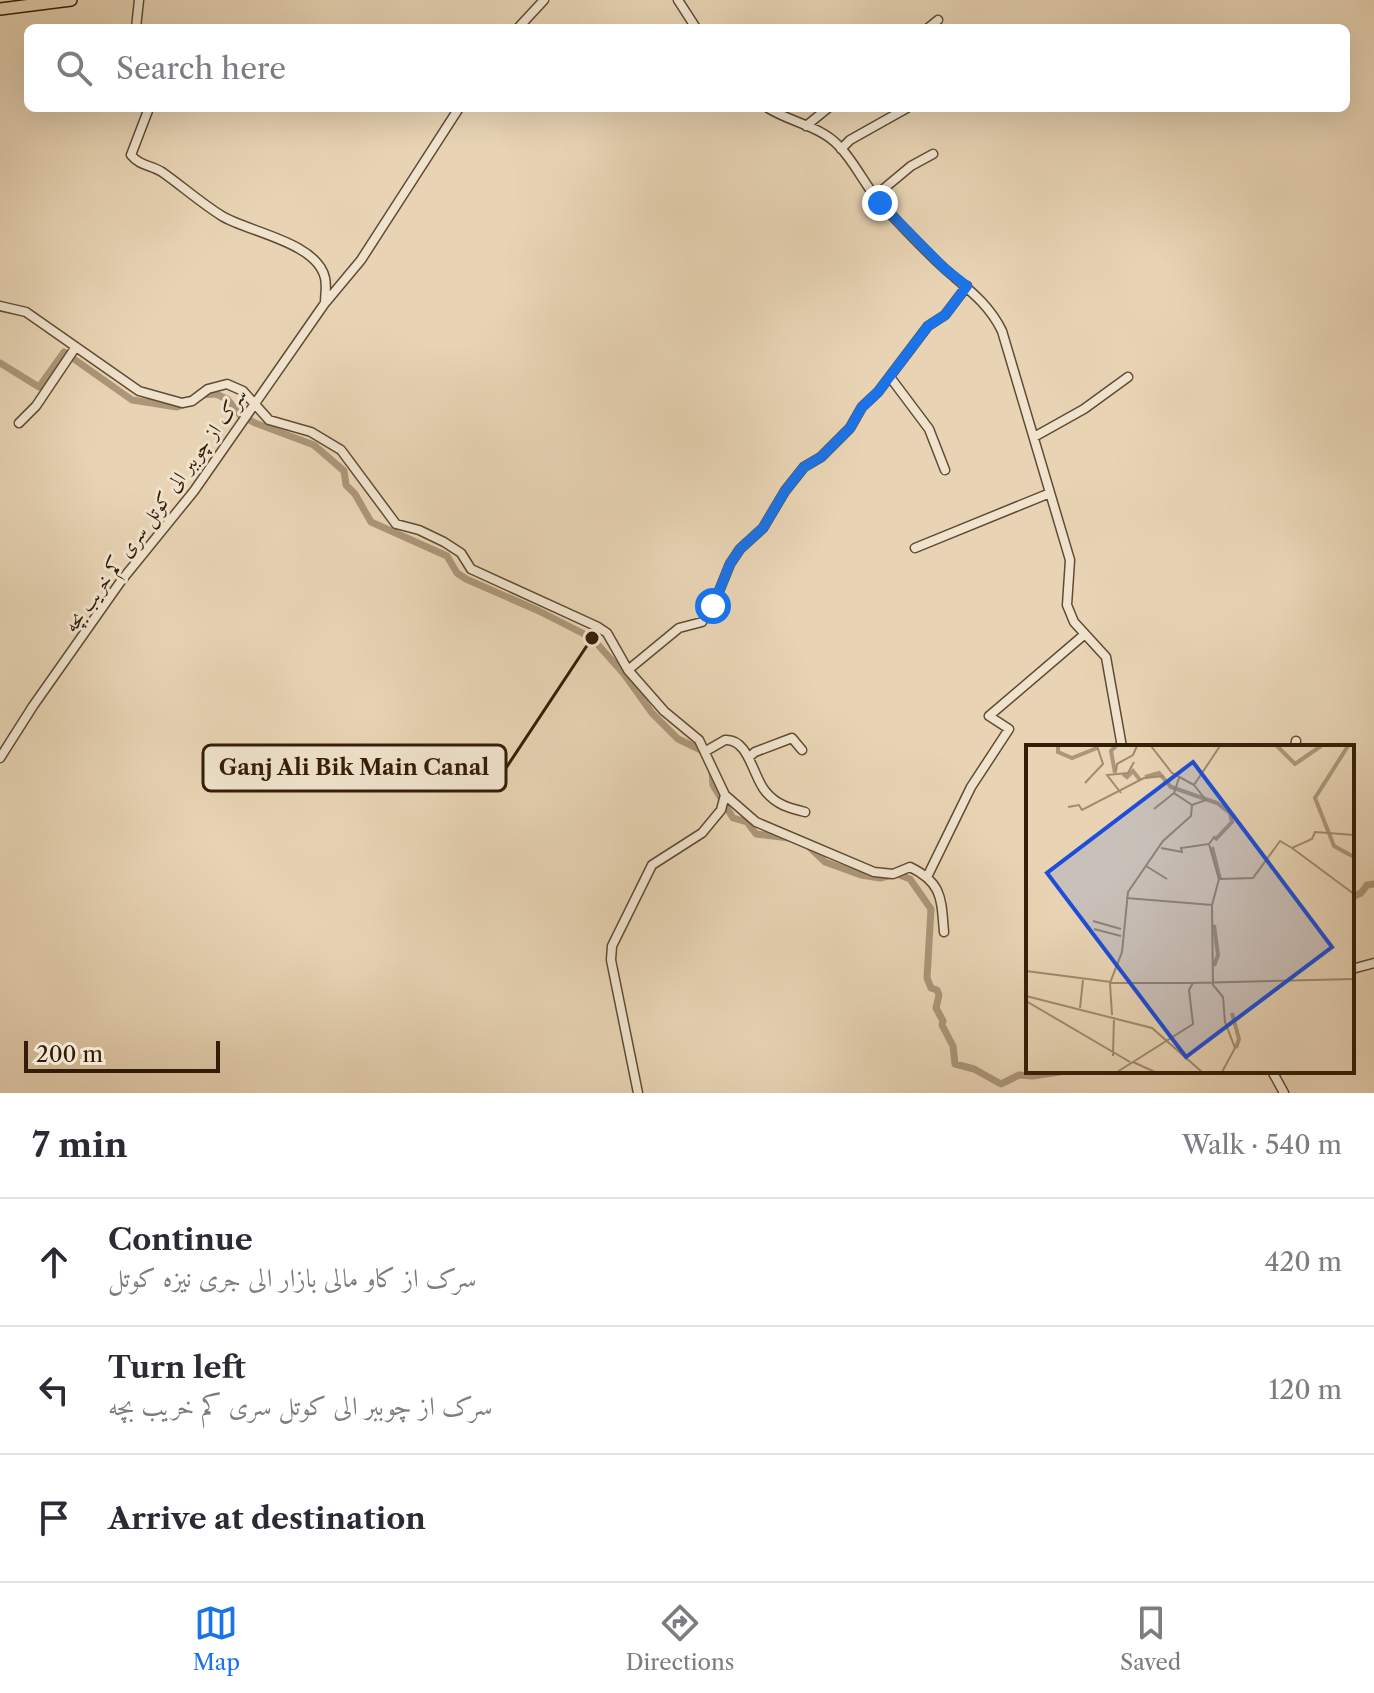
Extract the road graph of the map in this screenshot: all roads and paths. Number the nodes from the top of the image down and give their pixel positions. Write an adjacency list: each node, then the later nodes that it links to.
1 (71, 0): 5 (main road)
2 (139, 0): 7 (street)
3 (544, 0): 8 (street)
4 (678, 0): 9 (street)
5 (0, 9)
6 (938, 20): 10 (street)
7 (136, 24)
8 (522, 24)
9 (693, 24)
10 (933, 24)
11 (147, 112): 21 (street)
12 (456, 112): 21 (street, سرک از چوببر الی کوتل سری کم خریب بچه)
13 (774, 112): 16 (street)
14 (823, 112): 16 (street)
15 (900, 112): 17 (street)
16 (806, 126): 17 (street)
17 (841, 149): 19 (street)
18 (933, 154): 19 (street)
19 (875, 196): 20 (street)
20 (967, 286): 24 (street); 28 (street)
21 (325, 303): 26 (street, سرک از چوببر الی کوتل سری کم خریب بچه)
22 (0, 306): 23 (street)
23 (75, 348): 26 (street); 27 (street)
24 (890, 377): 29 (street); 33 (street)
25 (1128, 377): 28 (street)
26 (255, 403): 33 (street); 38 (street, سرک از چوببر الی کوتل سری کم خریب بچه)
27 (19, 423)
28 (1034, 437): 30 (street)
29 (945, 470)
30 (1050, 493): 31 (street); 32 (street)
31 (915, 548)
32 (1085, 634): 34 (street); 41 (street)
33 (628, 670): 36 (street)
34 (1122, 745)
35 (802, 750): 37 (street)
36 (706, 751): 37 (street); 39 (street)
37 (749, 757): 40 (street)
38 (0, 758)
39 (725, 795): 41 (street); 46 (street)
40 (805, 812)
41 (928, 875): 42 (street)
42 (944, 932)
43 (1374, 963): 44 (street)
44 (1354, 968)
45 (1273, 1073): 47 (street)
46 (638, 1093)
47 (1284, 1093)

